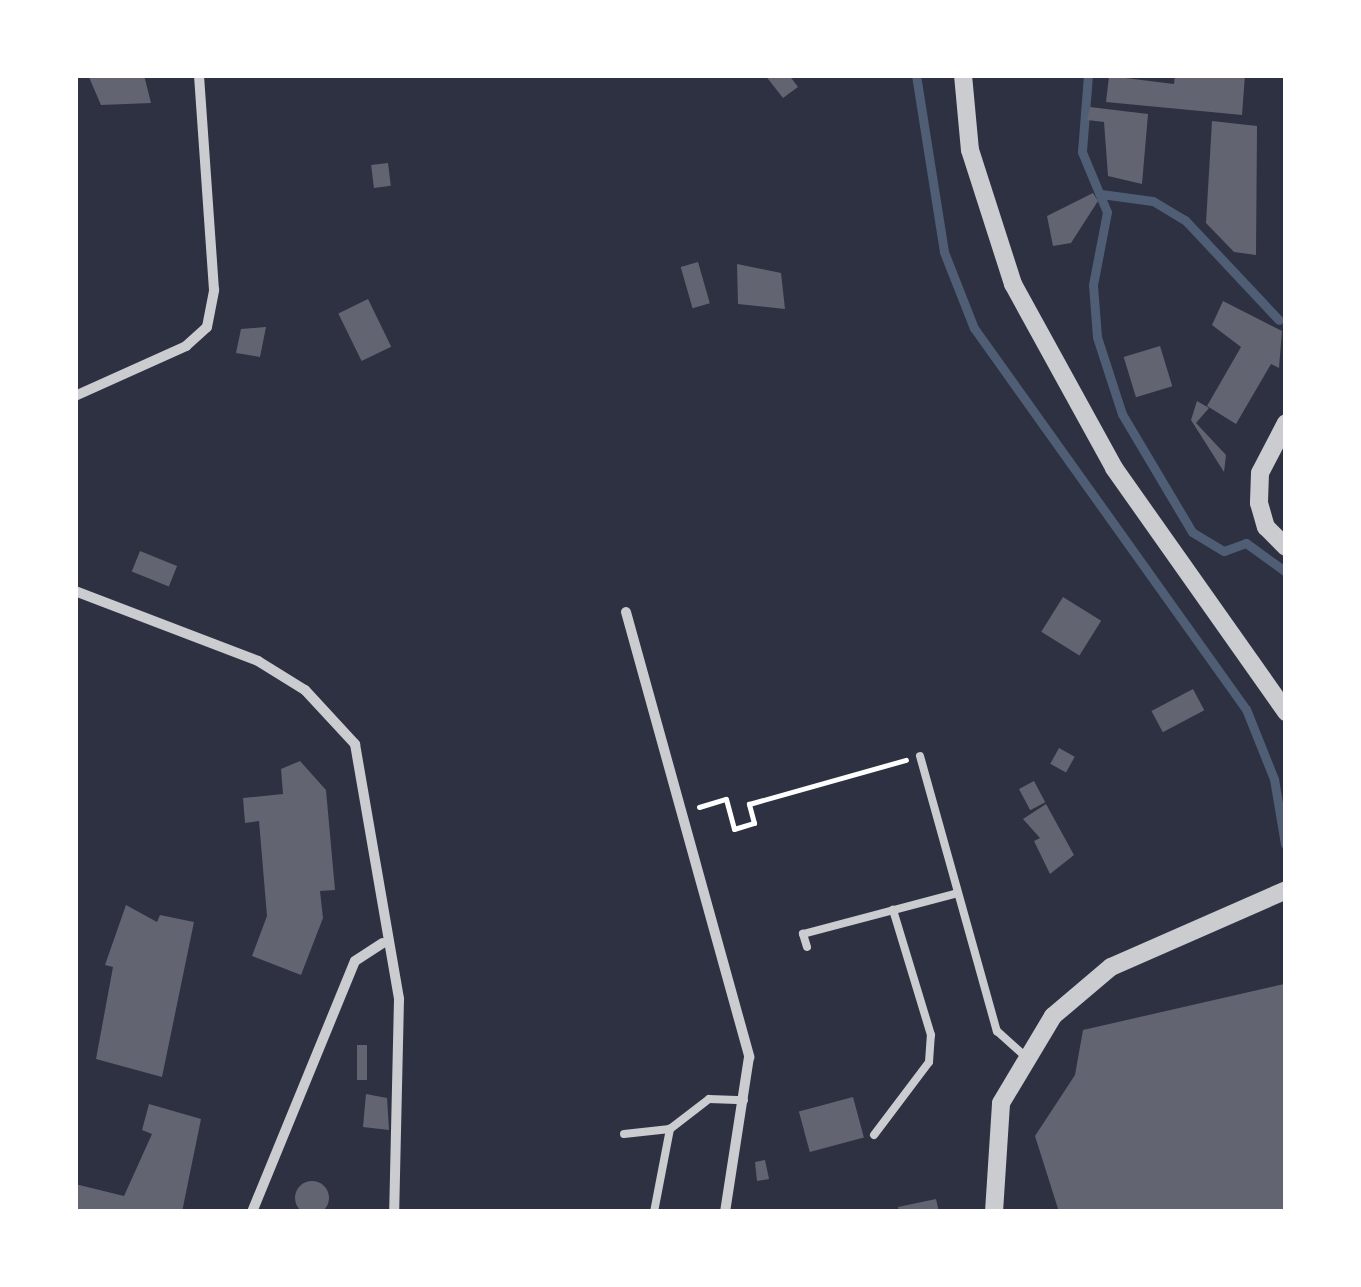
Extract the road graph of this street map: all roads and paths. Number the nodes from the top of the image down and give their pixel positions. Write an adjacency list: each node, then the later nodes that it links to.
1 (199, 75): 3 (street)
2 (963, 75): 8 (street)
3 (75, 396)
4 (1286, 423): 5 (street)
5 (1286, 548)
6 (75, 591): 14 (street)
7 (626, 612): 10 (street)
8 (1286, 712)
9 (920, 756): 10 (path); 12 (lane)
10 (682, 812): 17 (street)
11 (1286, 890): 16 (street)
12 (958, 893): 13 (lane); 16 (lane)
13 (893, 910): 15 (lane); 20 (lane)
14 (383, 943): 21 (street); 22 (street)
15 (807, 947)
16 (1024, 1055): 25 (street)
17 (744, 1100): 18 (lane); 24 (street)
18 (670, 1128): 19 (lane); 23 (lane)
19 (624, 1134)
20 (874, 1136)
21 (252, 1212)
22 (394, 1212)
23 (654, 1212)
24 (726, 1212)
25 (994, 1212)

